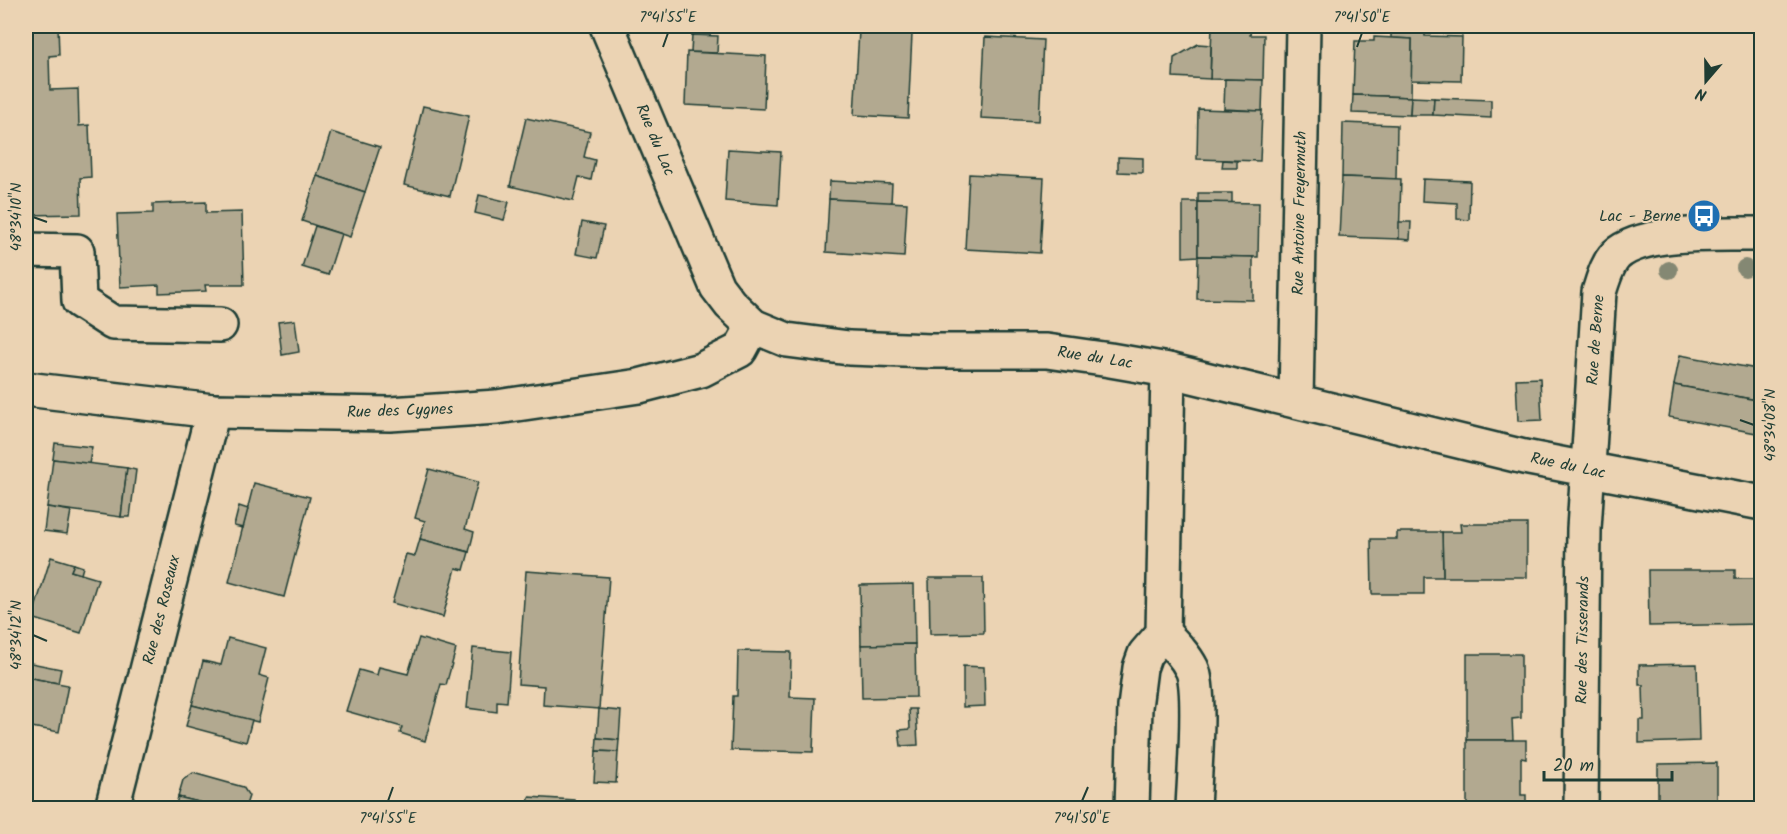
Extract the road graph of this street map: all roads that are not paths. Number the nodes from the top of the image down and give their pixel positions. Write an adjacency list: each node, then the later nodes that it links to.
1 (607, 26): 6 (street, Rue du Lac)
2 (1303, 26): 9 (street, Rue Antoine Freyermuth)
3 (1761, 234): 11 (street, Rue de Berne)
4 (26, 250): 5 (street)
5 (220, 325)
6 (753, 326): 7 (street, Rue du Lac); 10 (street, Rue des Cygnes)
7 (1168, 370): 9 (street, Rue du Lac); 13 (street)
8 (26, 389): 10 (street, Rue des Cygnes)
9 (1296, 401): 11 (street, Rue du Lac)
10 (213, 411): 14 (street, Rue des Roseaux)
11 (1588, 471): 12 (street, Rue du Lac); 17 (street, Rue des Tisserands)
12 (1761, 502)
13 (1163, 633): 15 (street); 16 (street)
14 (112, 808)
15 (1132, 808)
16 (1193, 808)
17 (1581, 808)

